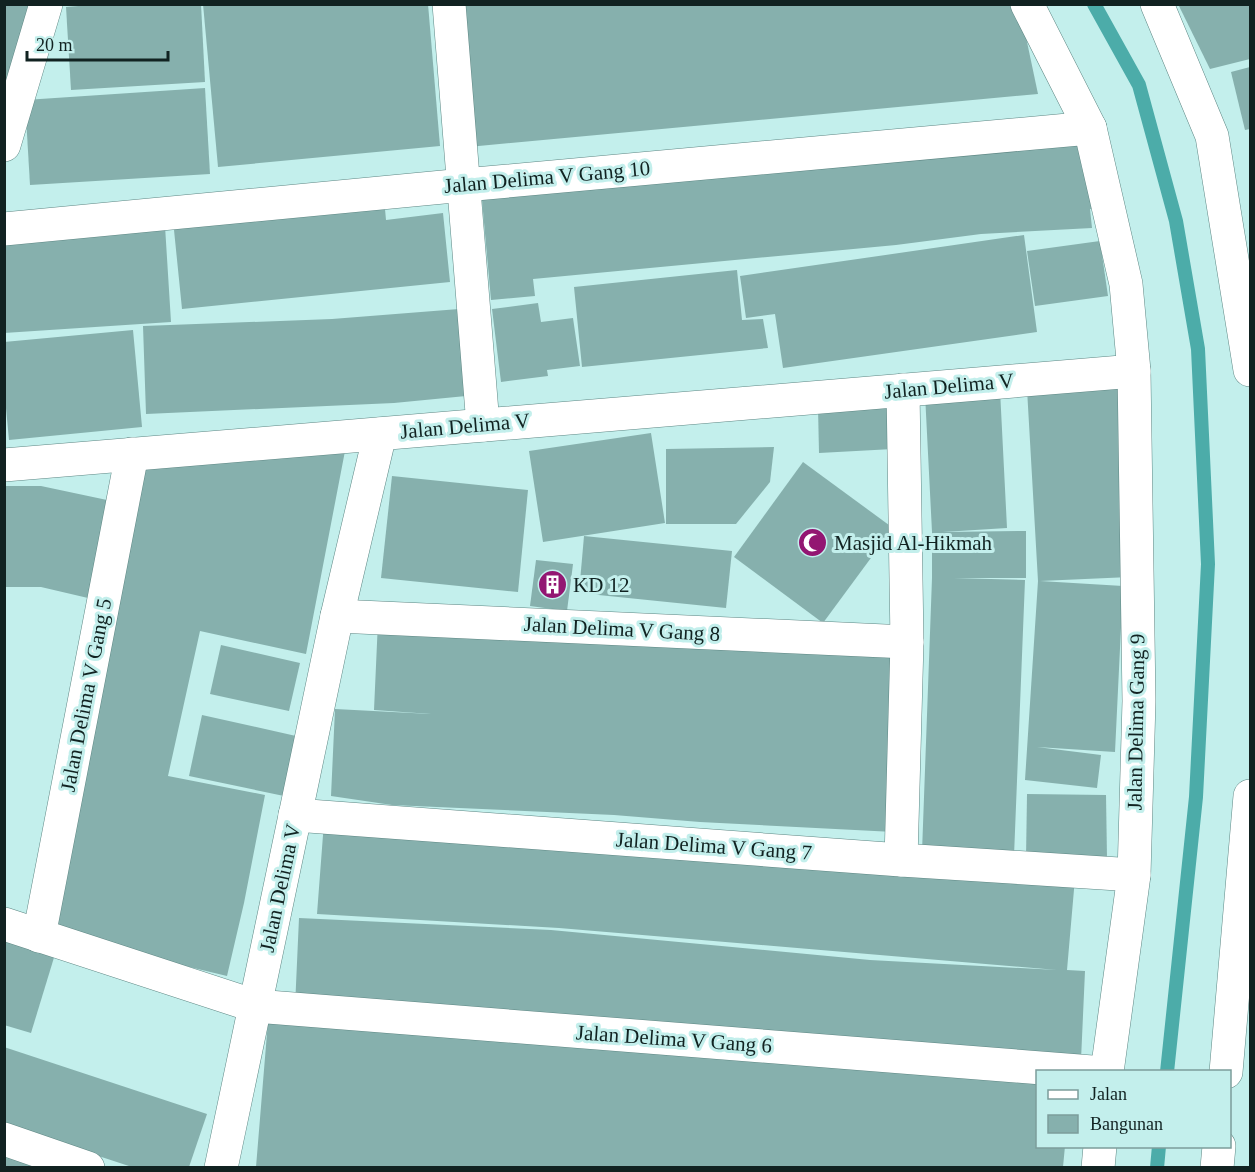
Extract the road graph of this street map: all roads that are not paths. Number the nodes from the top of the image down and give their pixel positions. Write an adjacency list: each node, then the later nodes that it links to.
1 (46, 4): 6 (street)
2 (449, 4): 7 (street)
3 (1028, 4): 5 (street)
4 (1157, 4): 9 (street)
5 (1090, 128): 7 (street, Jalan Delima V Gang 10); 10 (street)
6 (4, 145)
7 (464, 185): 8 (street, Jalan Delima V Gang 10); 12 (street)
8 (4, 229)
9 (1251, 370)
10 (1134, 371): 11 (street, Jalan Delima V); 22 (street, Jalan Delima Gang 9)
11 (903, 390): 12 (street, Jalan Delima V); 17 (street)
12 (483, 425): 13 (street, Jalan Delima V)
13 (380, 434): 14 (street, Jalan Delima V); 16 (street, Jalan Delima V)
14 (132, 454): 15 (street, Jalan Delima V); 24 (street, Jalan Delima V Gang 5)
15 (4, 465)
16 (337, 616): 17 (street, Jalan Delima V Gang 8); 19 (street, Jalan Delima V)
17 (908, 642): 21 (street)
18 (1251, 796): 20 (street)
19 (295, 815): 21 (street, Jalan Delima V Gang 7); 25 (street, Jalan Delima V)
20 (1249, 836): 26 (street)
21 (901, 860): 22 (street, Jalan Delima V Gang 7)
22 (1134, 875): 28 (street, Jalan Delima Gang 9)
23 (4, 924): 24 (street)
24 (39, 936): 25 (street)
25 (255, 1006): 27 (street, Jalan Delima V Gang 6); 33 (street, Jalan Delima V)
26 (1235, 1055)
27 (1079, 1070)
28 (1107, 1070)
29 (4, 1139): 32 (street)
30 (1100, 1148): 34 (street)
31 (1219, 1148): 35 (street)
32 (88, 1167)
33 (221, 1167)
34 (1098, 1167)
35 (1217, 1167)

